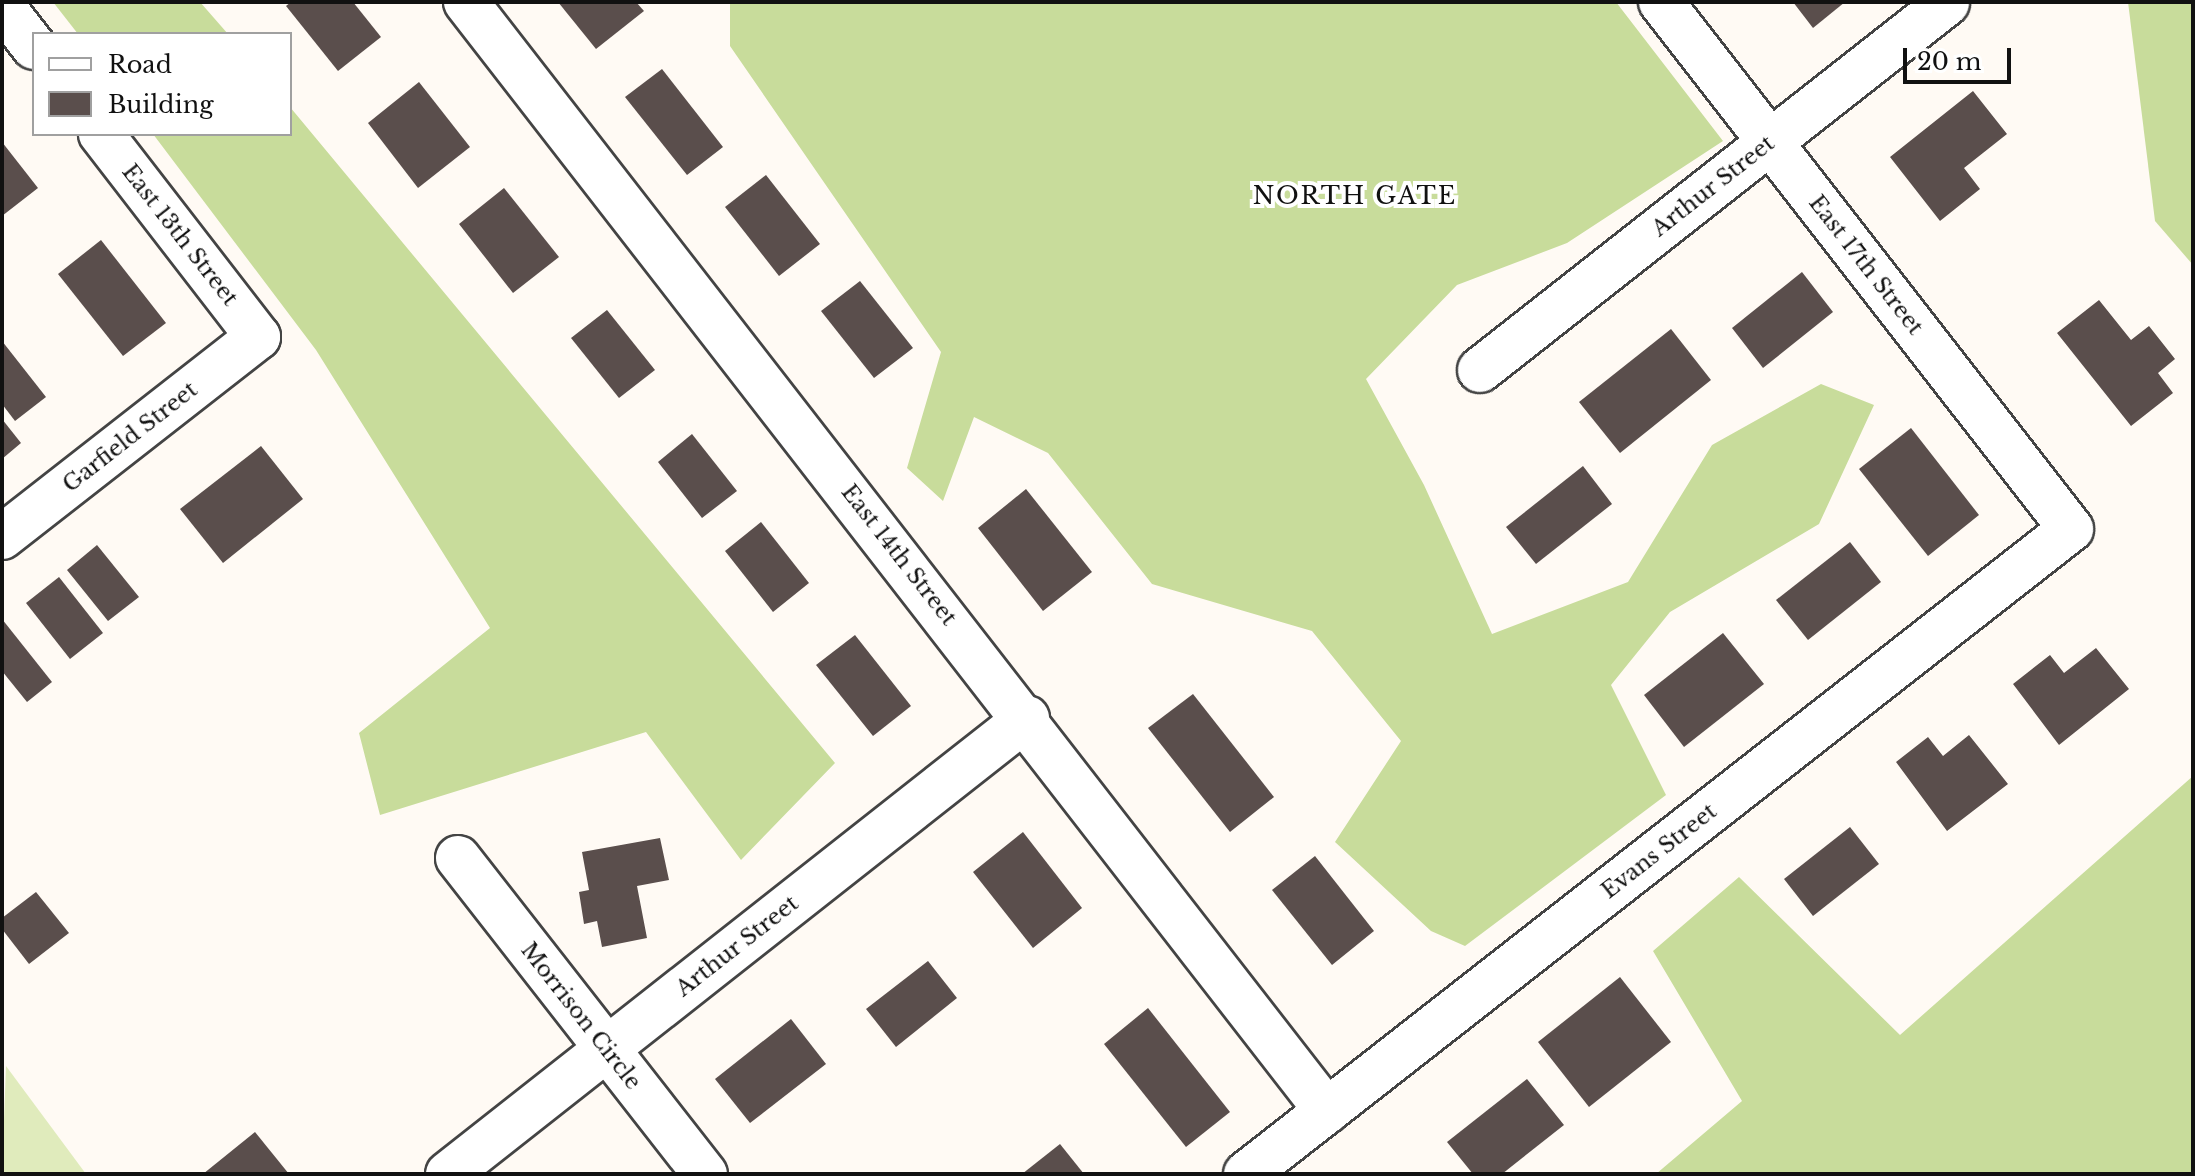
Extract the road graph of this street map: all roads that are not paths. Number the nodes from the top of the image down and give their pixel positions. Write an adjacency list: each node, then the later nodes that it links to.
1 (466, 2): 12 (street, East 14th Street)
2 (1661, 2): 7 (street, East 17th Street)
3 (1947, 3): 7 (street, Arthur Street)
4 (2, 6): 5 (street)
5 (32, 44)
6 (103, 136): 8 (street, East 13th Street)
7 (1770, 142): 9 (street, Arthur Street); 10 (street, East 17th Street)
8 (258, 337): 11 (street, Garfield Street)
9 (1480, 370)
10 (2071, 529): 15 (street, Evans Street)
11 (2, 537)
12 (1027, 718): 14 (street, Arthur Street); 15 (street, East 14th Street)
13 (458, 858): 14 (street, Morrison Circle)
14 (607, 1049): 16 (street, Arthur Street); 17 (street, Morrison Circle)
15 (1327, 1111): 18 (street, Evans Street)
16 (448, 1174)
17 (705, 1174)
18 (1246, 1174)

